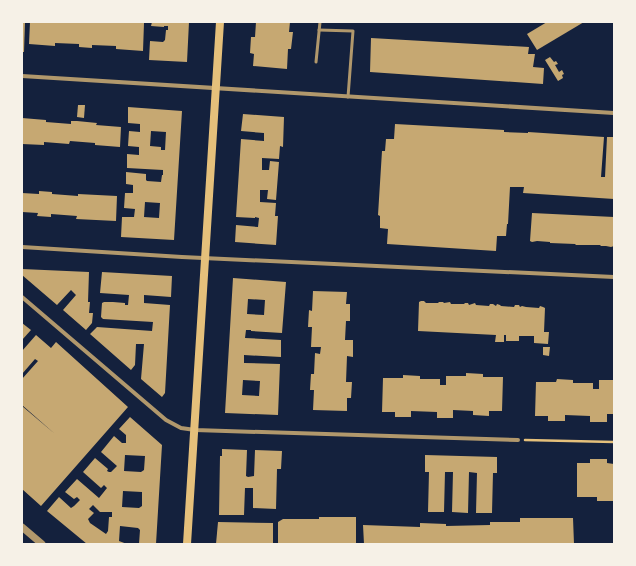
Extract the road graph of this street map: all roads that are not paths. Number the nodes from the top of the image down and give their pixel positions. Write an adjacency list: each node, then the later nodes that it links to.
1 (220, 22): 6 (main road)
2 (320, 22): 3 (lane)
3 (319, 30): 4 (lane); 7 (lane)
4 (316, 62)
5 (22, 76): 6 (street)
6 (216, 89): 7 (street); 10 (main road)
7 (348, 97): 8 (street)
8 (614, 112)
9 (22, 247): 10 (street)
10 (205, 258): 11 (street); 13 (main road)
11 (614, 277)
12 (22, 297): 13 (street)
13 (195, 430): 14 (street); 16 (main road)
14 (518, 440)
15 (22, 527): 17 (street)
16 (188, 543)
17 (42, 544)

